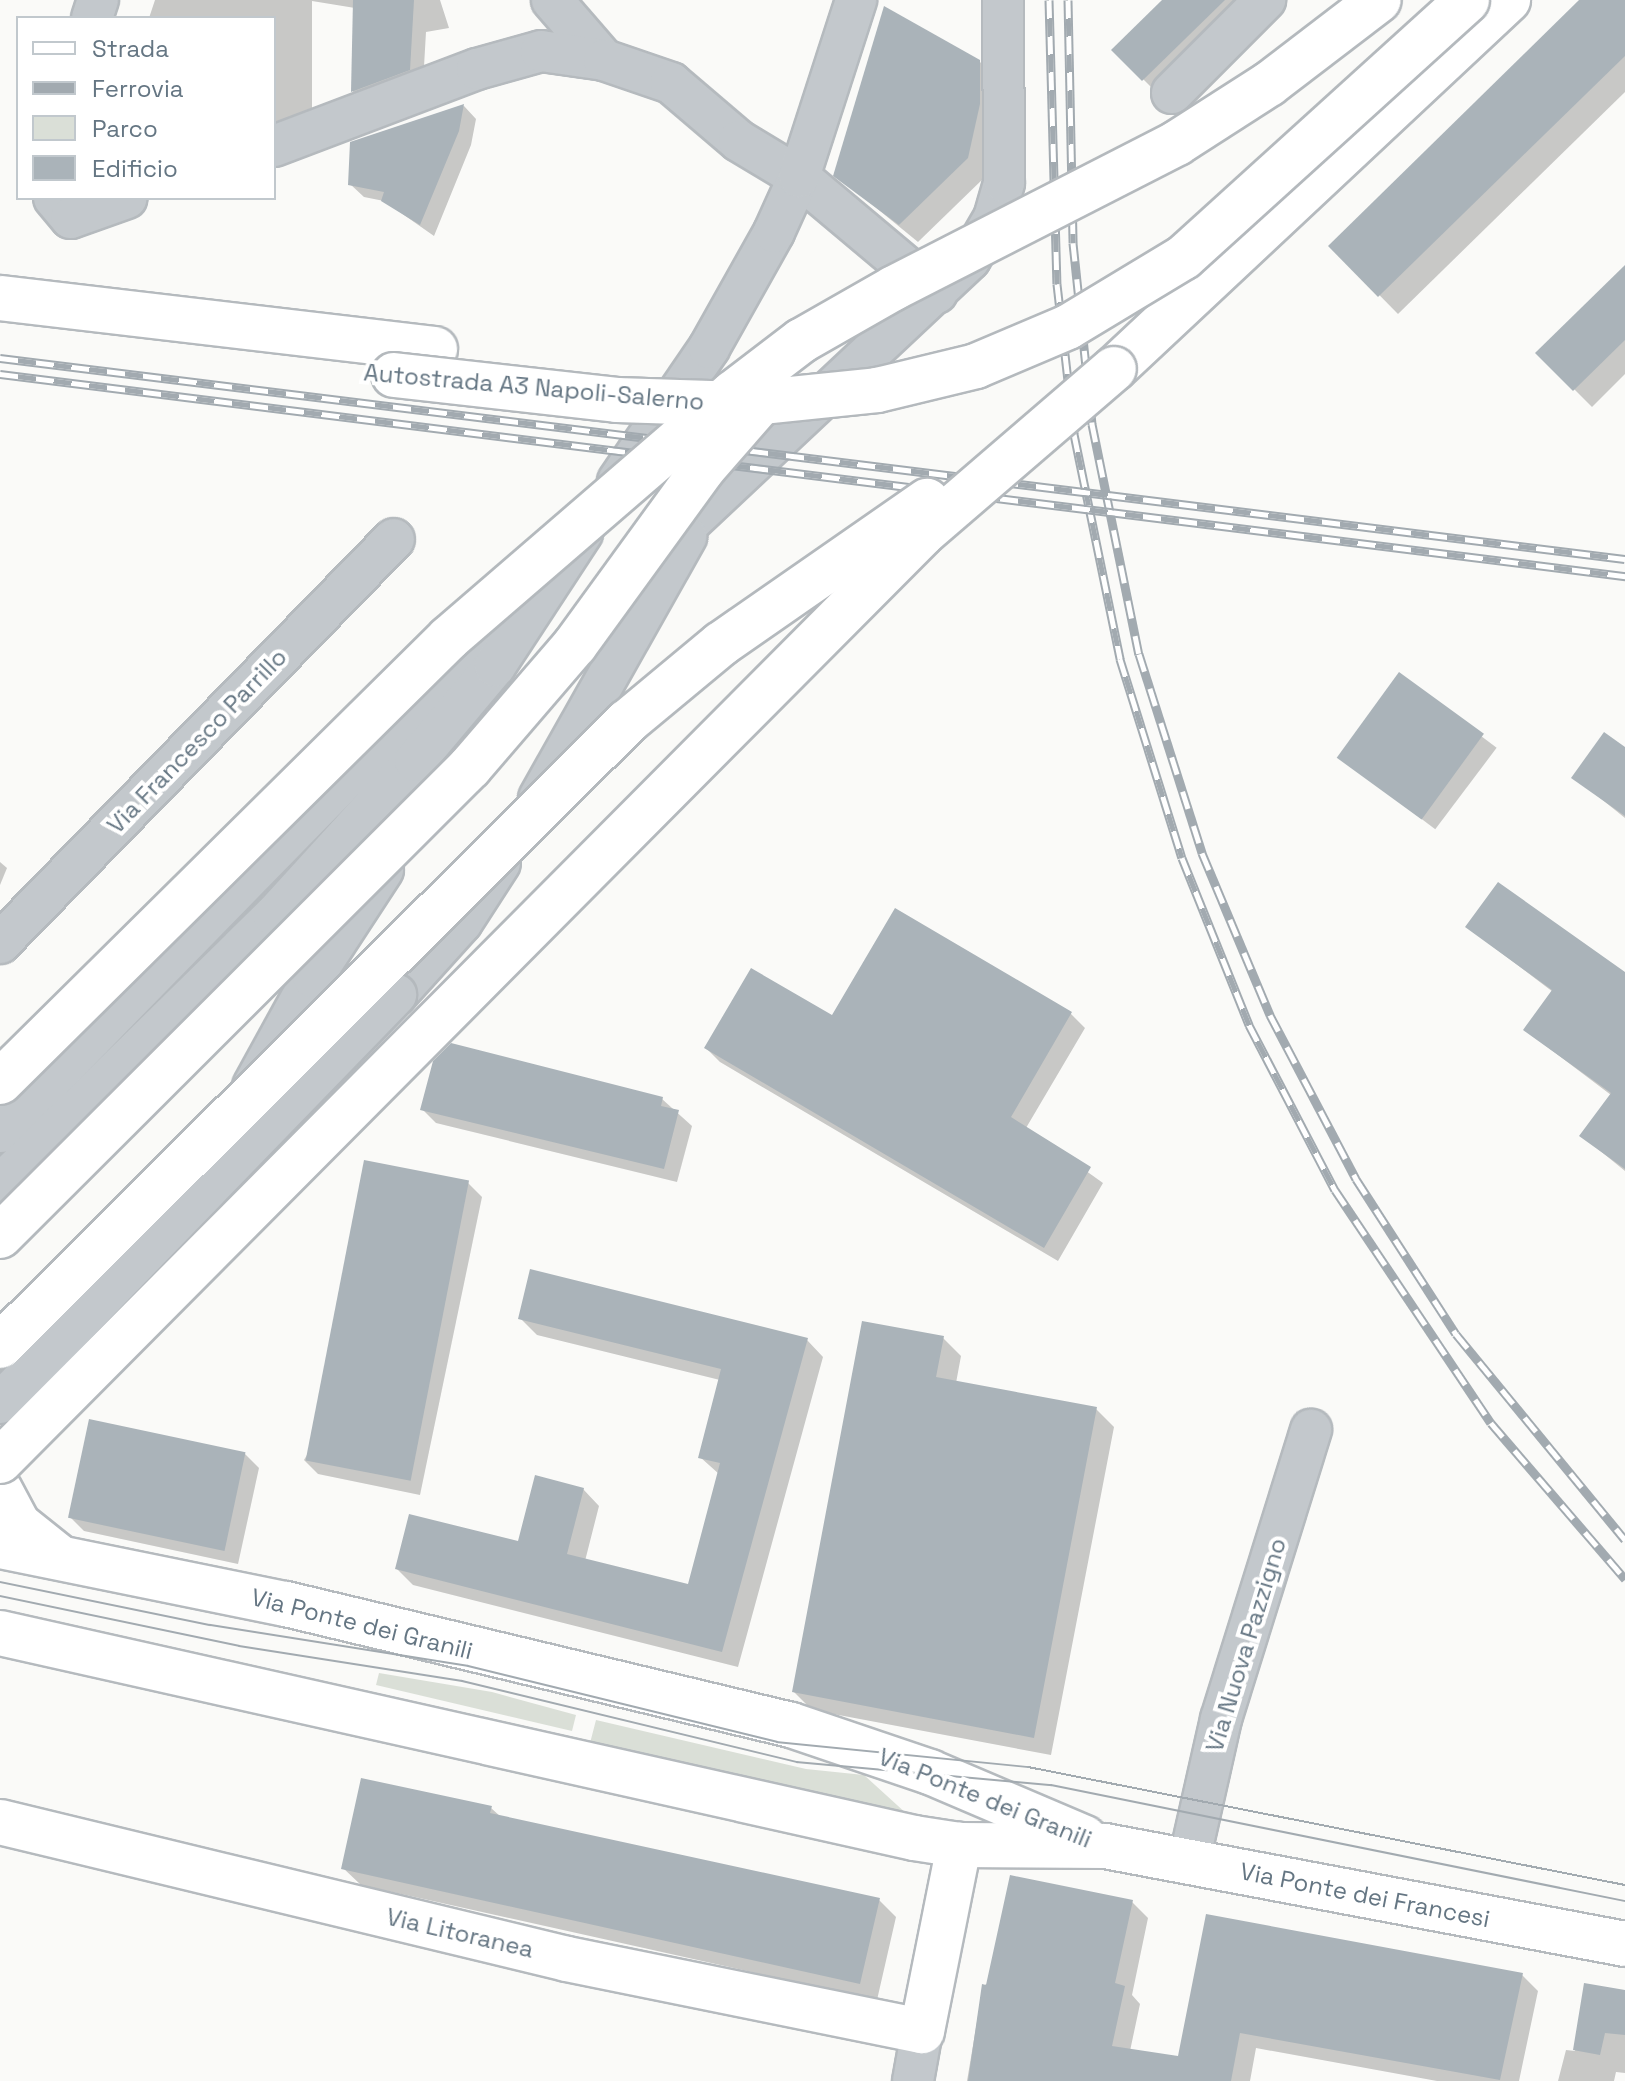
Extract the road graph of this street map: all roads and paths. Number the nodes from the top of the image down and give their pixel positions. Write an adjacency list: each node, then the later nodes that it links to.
1 (552, 0): 9 (street)
2 (856, 0): 12 (street)
3 (1003, 0): 16 (street)
4 (1265, 0): 10 (street)
5 (1379, 0): 15 (main road, bridge)
6 (1434, 0): 17 (main road, Autostrada A3 Napoli-Salerno)
7 (1467, 0): 18 (main road, Autostrada A3 Napoli-Salerno, bridge)
8 (1508, 0): 19 (main road)
9 (604, 60): 11 (street); 12 (street)
10 (1172, 93)
11 (276, 145)
12 (799, 177): 16 (street); 22 (street)
13 (56, 200): 14 (street)
14 (121, 200)
15 (894, 288): 24 (main road, bridge); 27 (main road, bridge)
16 (937, 293): 20 (street)
17 (0, 298)
18 (0, 328)
19 (1114, 369): 28 (main road, bridge); 32 (main road, bridge)
20 (709, 504): 29 (street, bridge); 30 (street)
21 (394, 539): 23 (street, Via Francesco Parrillo)
22 (560, 567): 25 (street); 26 (street)
23 (0, 943)
24 (0, 1082)
25 (0, 1132)
26 (0, 1185)
27 (0, 1236)
28 (0, 1346)
29 (0, 1403)
30 (0, 1414)
31 (1311, 1430): 41 (street, Via Nuova Pazzigno)
32 (0, 1461)
33 (0, 1490): 35 (main road)
34 (0, 1546): 35 (main road, Via Ponte dei Granili)
35 (60, 1558): 37 (main road, Via Ponte dei Granili)
36 (0, 1633): 40 (main road)
37 (881, 1755): 39 (main road, Via Ponte dei Granili); 40 (main road)
38 (0, 1822): 43 (main road, Via Litoranea)
39 (1101, 1844): 40 (main road); 41 (main road, Via Ponte dei Francesi)
40 (959, 1845): 43 (main road)
41 (1189, 1861): 42 (main road, Via Ponte dei Francesi)
42 (1625, 1944)
43 (922, 2031): 44 (street)
44 (913, 2081)

